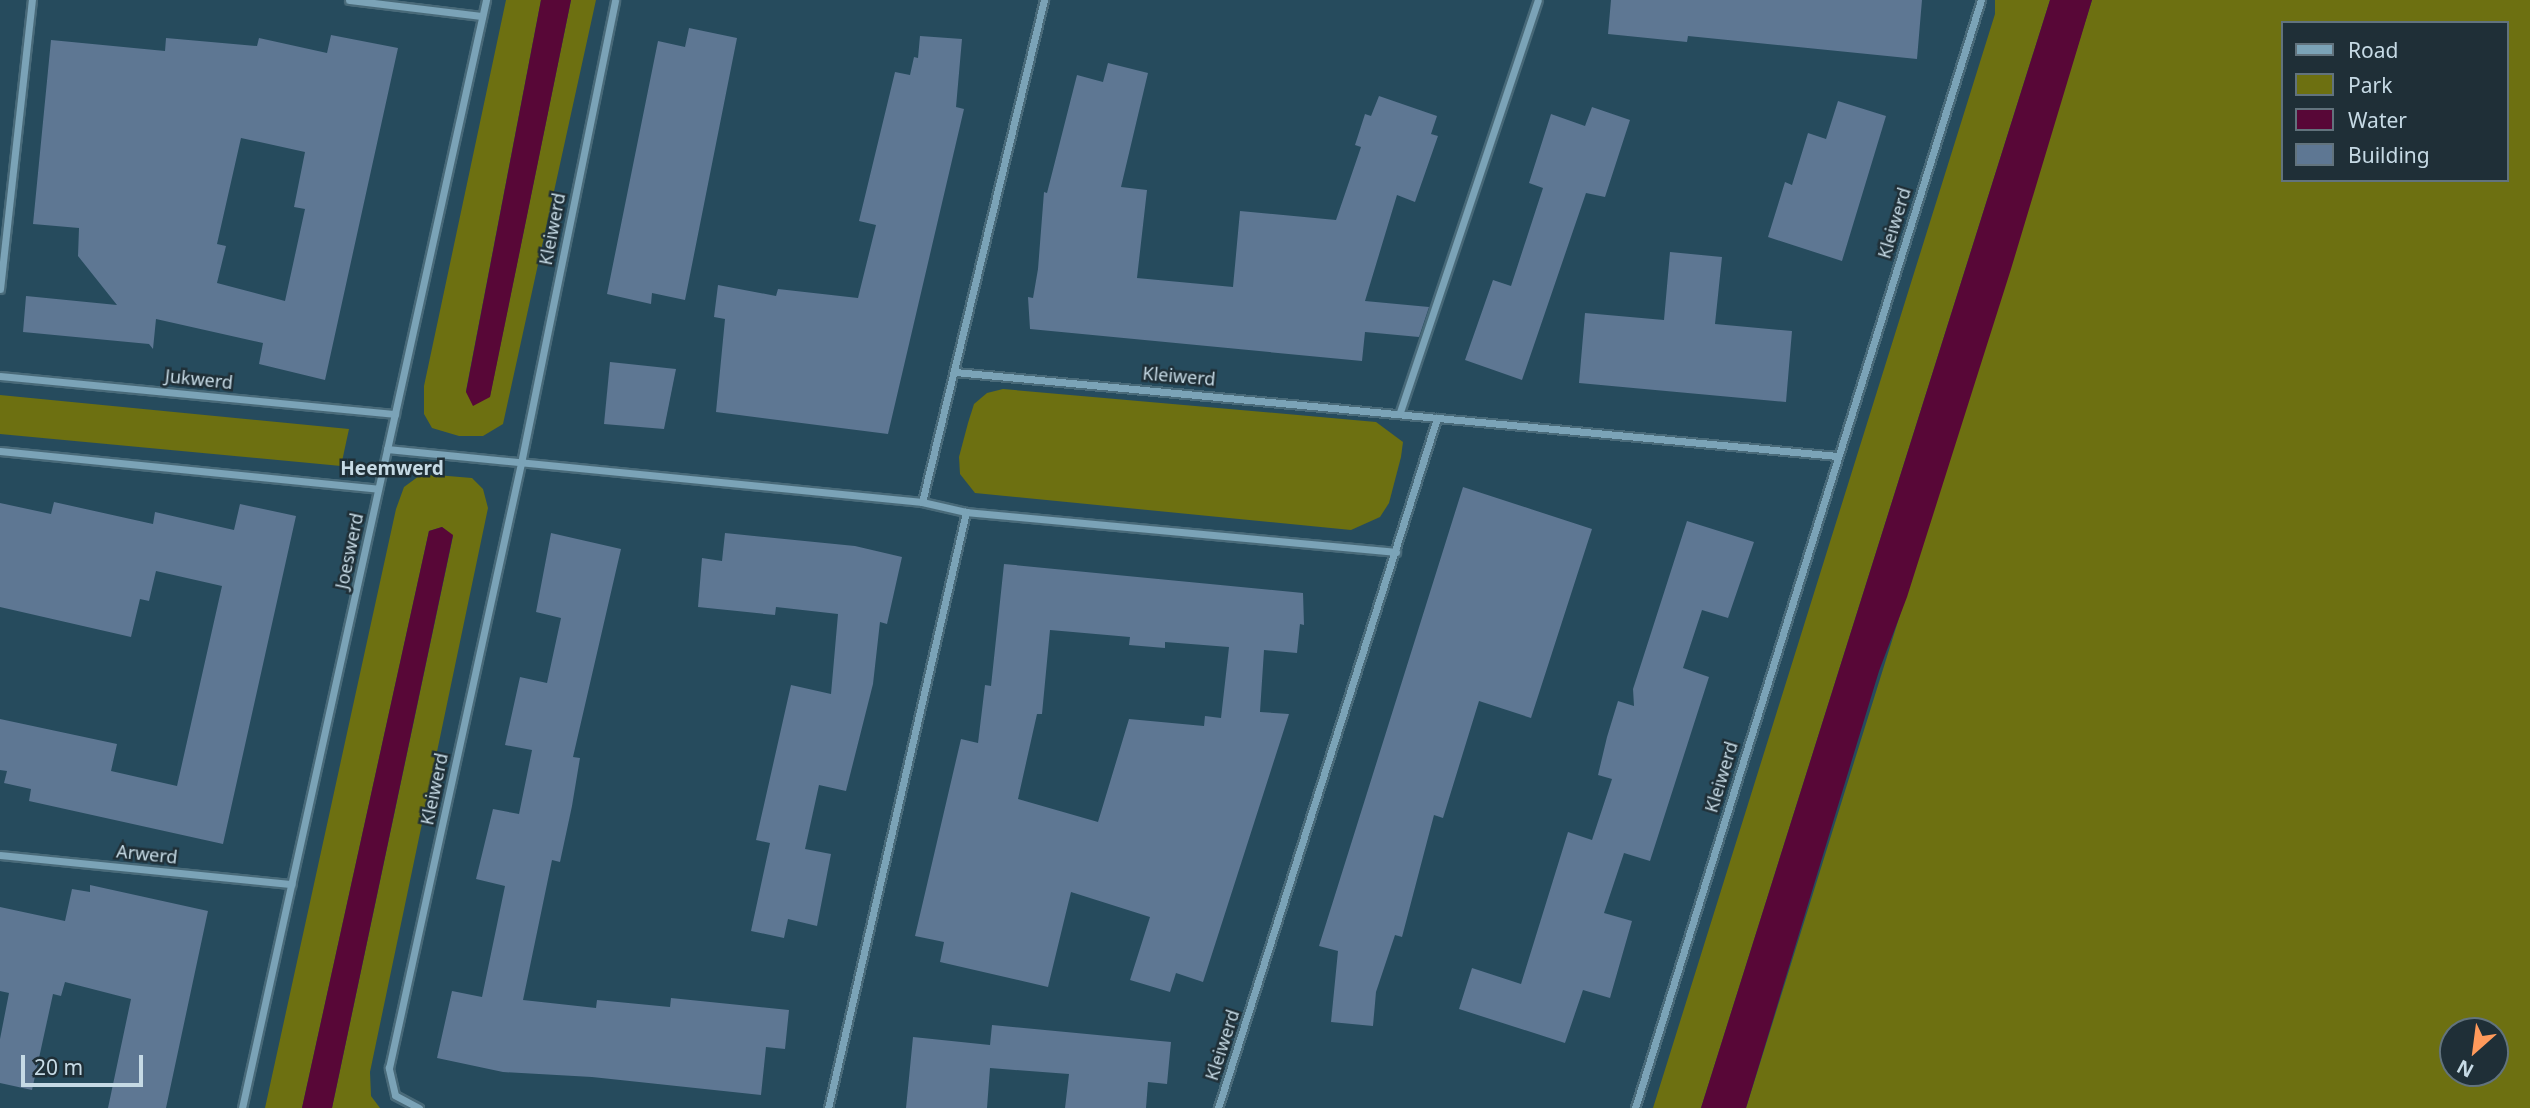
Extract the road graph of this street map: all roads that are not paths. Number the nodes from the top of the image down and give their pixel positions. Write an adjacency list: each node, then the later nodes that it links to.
1 (32, 0): 9 (street)
2 (349, 0): 8 (street)
3 (486, 0): 8 (street, Joeswerd)
4 (615, 0): 18 (street, Kleiwerd)
5 (1044, 0): 10 (street)
6 (1538, 0): 12 (street)
7 (1981, 0): 17 (street, Kleiwerd)
8 (482, 16): 13 (street, Joeswerd)
9 (0, 289)
10 (956, 372): 12 (street, Kleiwerd); 20 (street)
11 (0, 376): 13 (street, Jukwerd)
12 (1400, 412): 14 (street, Kleiwerd)
13 (395, 414): 15 (street, Joeswerd)
14 (1437, 418): 17 (street, Kleiwerd); 22 (street, Kleiwerd)
15 (387, 449): 18 (street); 19 (street, Joeswerd)
16 (0, 451): 19 (street)
17 (1837, 456): 29 (street, Kleiwerd)
18 (521, 464): 20 (street); 26 (street, Kleiwerd)
19 (378, 489): 24 (street, Joeswerd)
20 (922, 502): 21 (street)
21 (966, 512): 22 (street); 27 (street)
22 (1396, 552): 28 (street, Kleiwerd)
23 (0, 855): 24 (street, Arwerd)
24 (292, 884): 25 (street, Joeswerd)
25 (242, 1108)
26 (419, 1108)
27 (828, 1108)
28 (1218, 1108)
29 (1635, 1108)

